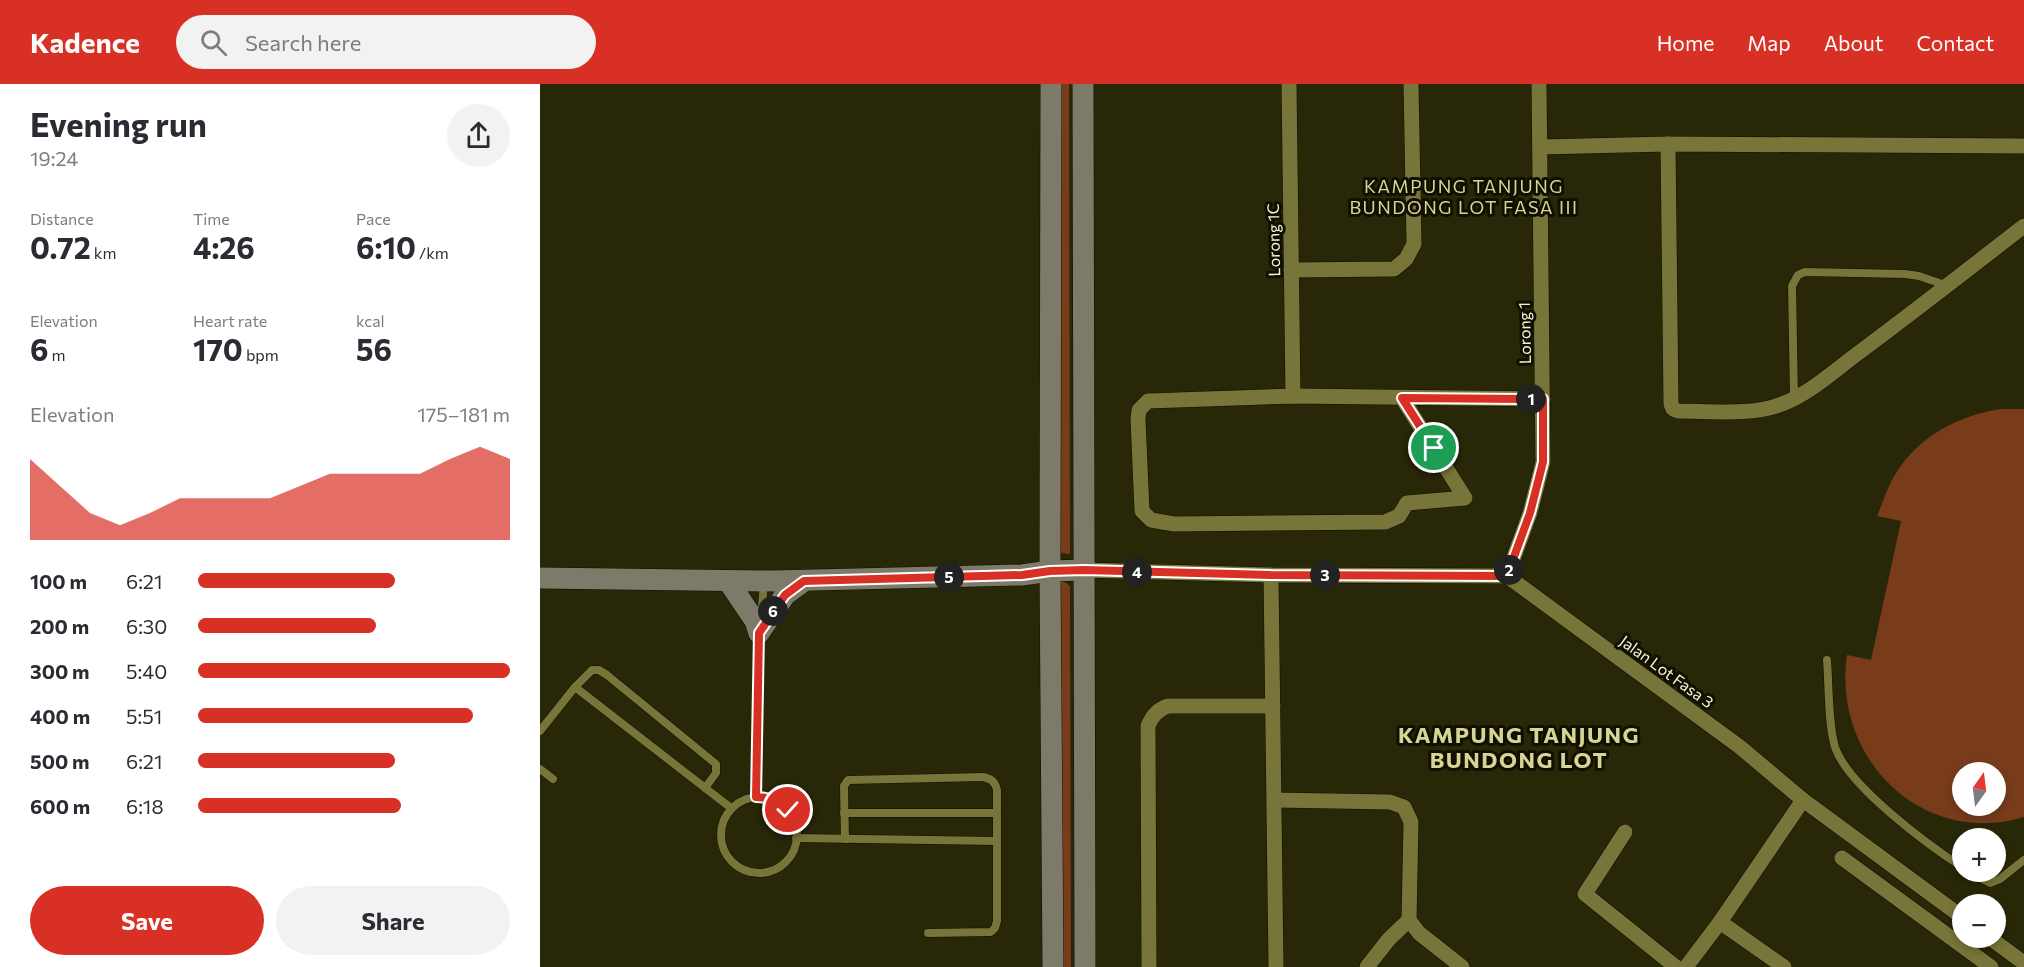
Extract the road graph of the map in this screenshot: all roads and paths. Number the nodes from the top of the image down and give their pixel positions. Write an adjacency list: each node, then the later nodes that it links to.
1 (1051, 84): 17 (main road)
2 (1083, 84): 16 (main road)
3 (1289, 84): 10 (street, Lorong 1C)
4 (1411, 84): 10 (street)
5 (1539, 84): 8 (street, Lorong 1)
6 (1668, 144): 7 (street); 8 (street); 15 (street)
7 (2024, 146)
8 (1540, 147): 14 (street, Lorong 1)
9 (2024, 226): 11 (street)
10 (1292, 270): 12 (street, Lorong 1C)
11 (1948, 286): 15 (street); 15 (lane)
12 (1293, 396): 13 (street); 13 (street)
13 (1402, 398): 14 (street)
14 (1543, 399): 19 (street, Lorong 1)
15 (1794, 399)
16 (1084, 570): 17 (main road); 18 (street); 53 (main road)
17 (1050, 571): 23 (main road); 52 (main road)
18 (1271, 575): 19 (street); 27 (street)
19 (1507, 576): 34 (street, Jalan Lot Fasa 3)
20 (540, 578): 21 (main road)
21 (728, 581): 22 (main road); 24 (main road)
22 (764, 581): 23 (main road); 24 (lane)
23 (804, 581): 24 (main road)
24 (759, 633): 32 (lane)
25 (1827, 660): 43 (lane)
26 (574, 687): 28 (lane); 31 (lane); 31 (lane)
27 (1273, 706): 33 (street); 54 (street)
28 (540, 731)
29 (540, 769): 30 (lane)
30 (553, 779)
31 (705, 788): 35 (lane)
32 (756, 797): 35 (lane); 39 (lane)
33 (1275, 800): 47 (street); 55 (street)
34 (1803, 800): 46 (street, Jalan Lot Fasa 3); 48 (street)
35 (731, 808): 39 (lane)
36 (844, 813): 37 (lane); 37 (lane); 40 (lane)
37 (997, 813): 41 (lane)
38 (1625, 832): 58 (street)
39 (796, 838): 40 (lane)
40 (845, 839): 41 (lane)
41 (996, 841): 49 (lane)
42 (1842, 858): 61 (street)
43 (1952, 859)
44 (2024, 860): 45 (lane)
45 (2006, 874)
46 (1952, 910)
47 (1408, 921): 56 (street); 57 (street)
48 (1720, 922): 59 (street); 60 (street)
49 (928, 933)
50 (2004, 948): 51 (street)
51 (2024, 963)
52 (1053, 967)
53 (1085, 967)
54 (1149, 967)
55 (1276, 967)
56 (1368, 967)
57 (1462, 967)
58 (1676, 967)
59 (1686, 967)
60 (1784, 967)
61 (1991, 967)

